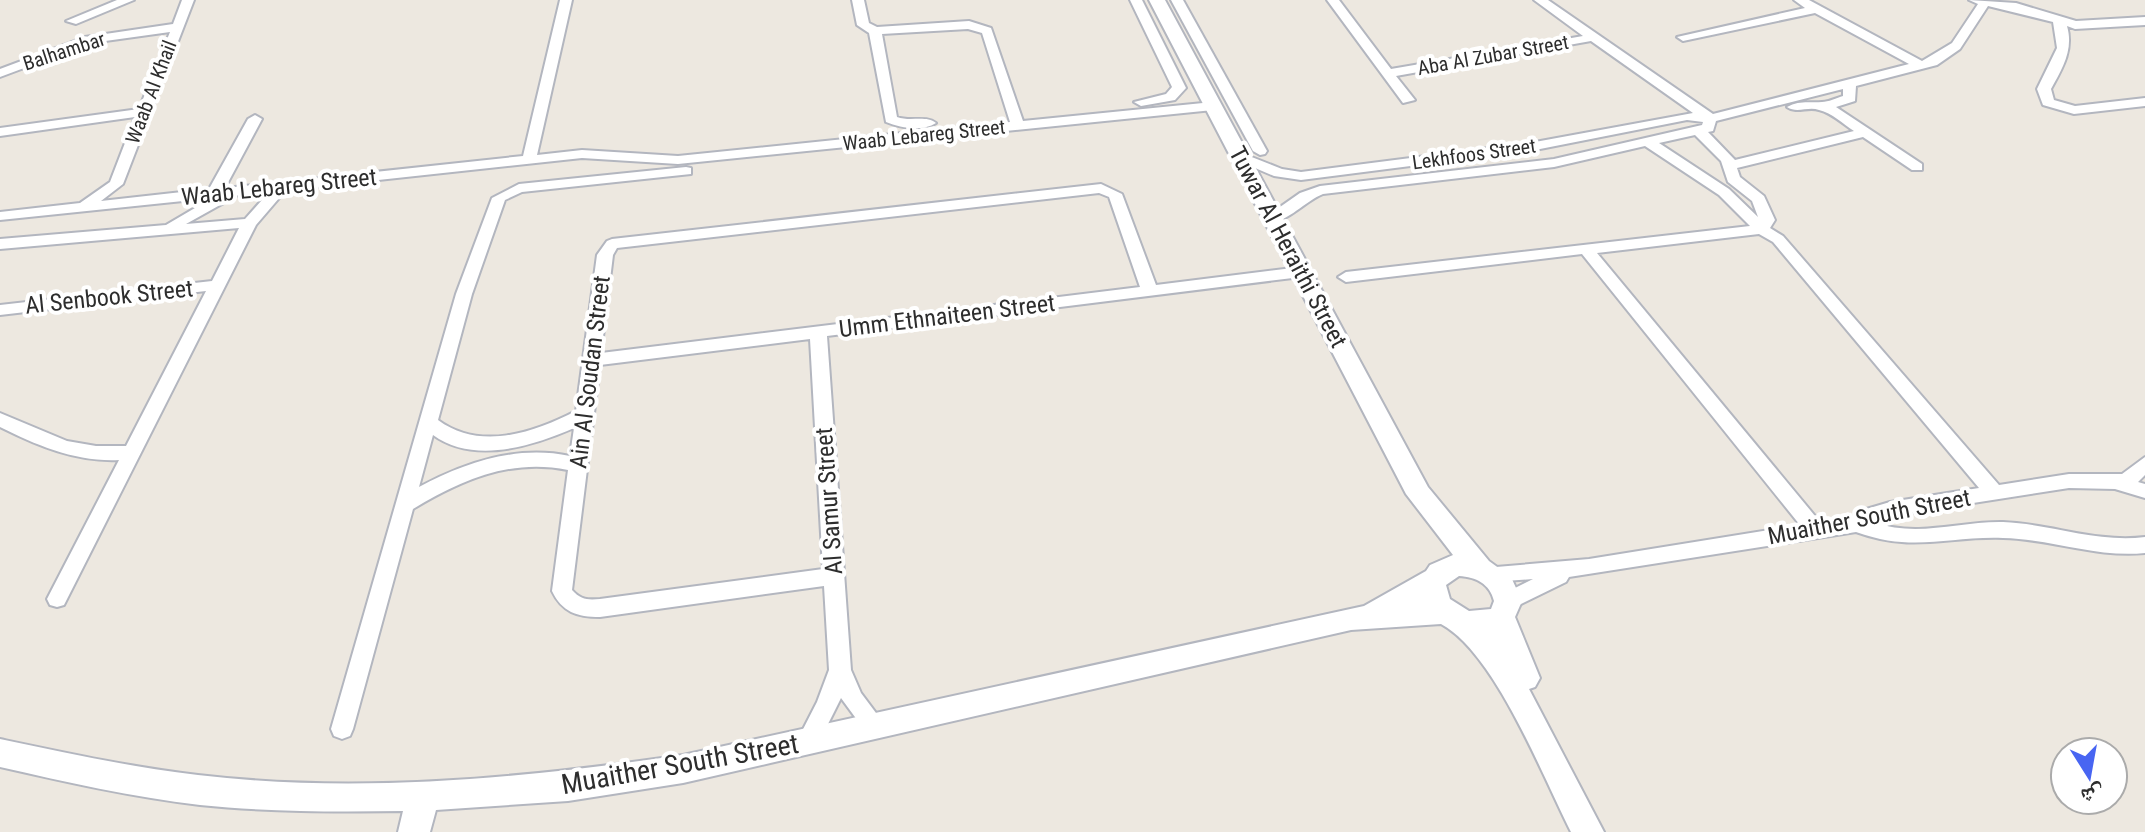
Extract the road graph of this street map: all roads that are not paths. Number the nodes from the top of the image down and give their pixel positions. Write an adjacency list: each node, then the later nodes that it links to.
1 (128, 0): 11 (street)
2 (188, 0): 17 (street, Waab Al Khail)
3 (566, 0): 42 (street)
4 (858, 0): 18 (street)
5 (1144, 0): 16 (street, Tuwar Al Heraithi Street)
6 (1177, 0): 39 (street)
7 (1333, 0): 24 (street, Aba Al Zubar Street)
8 (1540, 0): 19 (street)
9 (1800, 0): 12 (street)
10 (1980, 1): 14 (street); 22 (street, Lekhfoos Street)
11 (111, 7): 13 (street); 21 (street)
12 (1816, 9): 20 (street); 22 (street)
13 (72, 21)
14 (2059, 21): 15 (street); 27 (street)
15 (2145, 21)
16 (1158, 23): 29 (street, Tuwar Al Heraithi Street); 34 (street)
17 (176, 27): 21 (street, Balhambar); 30 (street, Waab Al Khail)
18 (875, 31): 31 (street); 34 (street)
19 (1596, 37): 24 (street, Aba Al Zubar Street); 33 (street)
20 (1683, 37)
21 (96, 38): 23 (street, Balhambar)
22 (1922, 66): 25 (street, Lekhfoos Street)
23 (0, 73)
24 (1391, 73): 26 (street, Aba Al Zubar Street)
25 (1849, 85): 28 (street, Lekhfoos Street); 28 (street)
26 (1408, 100)
27 (2145, 102)
28 (1808, 104): 33 (street, Lekhfoos Street); 37 (street)
29 (1213, 106): 34 (street, Waab Lebareg Street); 41 (street, Tuwar Al Heraithi Street)
30 (144, 112): 36 (street); 45 (street, Waab Al Khail)
31 (999, 116)
32 (255, 119): 48 (street)
33 (1710, 119): 35 (street); 41 (street, Lekhfoos Street)
34 (1023, 120): 40 (street, Waab Lebareg Street)
35 (1699, 131): 38 (street, Lekhfoos Street); 43 (street)
36 (0, 132)
37 (1866, 132): 43 (street); 44 (street)
38 (1649, 143): 52 (street, Lekhfoos Street); 55 (street)
39 (1260, 151)
40 (730, 155): 42 (street, Waab Lebareg Street); 67 (street)
41 (1239, 156): 52 (street, Tuwar Al Heraithi Street)
42 (529, 160): 46 (street, Waab Lebareg Street)
43 (1730, 166): 55 (street)
44 (1917, 167)
45 (116, 184): 49 (street); 50 (street)
46 (281, 187): 47 (street, Waab Lebareg Street); 53 (street, Al Senbook Street)
47 (233, 192): 48 (street, Waab Lebareg Street); 54 (street)
48 (214, 194): 49 (street, Waab Lebareg Street)
49 (141, 202): 50 (street, Waab Lebareg Street)
50 (80, 208): 51 (street, Waab Lebareg Street)
51 (0, 216)
52 (1272, 219): 58 (street, Tuwar Al Heraithi Street)
53 (249, 223): 54 (street); 60 (street, Al Senbook Street)
54 (167, 229): 56 (street)
55 (1762, 229): 57 (street); 75 (street)
56 (0, 244)
57 (1587, 250): 59 (street); 79 (street)
58 (1301, 272): 61 (street, Umm Ethnaiteen Street); 76 (street, Tuwar Al Heraithi Street)
59 (1346, 277)
60 (217, 285): 62 (street, Al Senbook Street); 69 (street, Al Senbook Street)
61 (1150, 292): 63 (street, Umm Ethnaiteen Street); 64 (street, Ain Al Soudan Street)
62 (0, 310)
63 (818, 331): 64 (street, Umm Ethnaiteen Street); 84 (street, Al Samur Street)
64 (593, 360): 65 (street, Ain Al Soudan Street)
65 (587, 413): 68 (street); 72 (street, Ain Al Soudan Street)
66 (0, 419): 69 (street)
67 (428, 422): 68 (street); 77 (street)
68 (508, 441): 70 (street)
69 (134, 452): 85 (street, Al Senbook Street)
70 (504, 462): 72 (street); 77 (street)
71 (2145, 464): 73 (street)
72 (578, 465): 84 (street, Ain Al Soudan Street)
73 (2115, 482): 74 (street, Muaither South Street); 75 (street, Muaither South Street)
74 (2145, 491)
75 (1995, 493): 78 (street, Muaither South Street)
76 (1419, 494): 82 (street, Tuwar Al Heraithi Street); 83 (street, Tuwar Al Heraithi Street)
77 (405, 505): 91 (street)
78 (1857, 524): 79 (street, Muaither South Street); 80 (street)
79 (1815, 530): 81 (street, Muaither South Street)
80 (2140, 548)
81 (1589, 567): 82 (street, Muaither South Street); 86 (street, Muaither South Street)
82 (1485, 571): 83 (street); 86 (street)
83 (1437, 575): 87 (street, Muaither South Street); 88 (street)
84 (834, 576): 89 (street, Al Samur Street)
85 (57, 599)
86 (1505, 609): 88 (street); 97 (street)
87 (1351, 618): 88 (street, Muaither South Street); 90 (street, Muaither South Street)
88 (1454, 618): 96 (street)
89 (840, 670): 90 (street, Al Samur Street); 92 (street, Al Samur Street)
90 (874, 725): 92 (street, Muaither South Street)
91 (342, 729)
92 (808, 741): 94 (street, Muaither South Street)
93 (0, 753): 94 (street, Muaither South Street)
94 (423, 796): 95 (street)
95 (414, 832)
96 (1588, 832)
97 (1606, 832)

